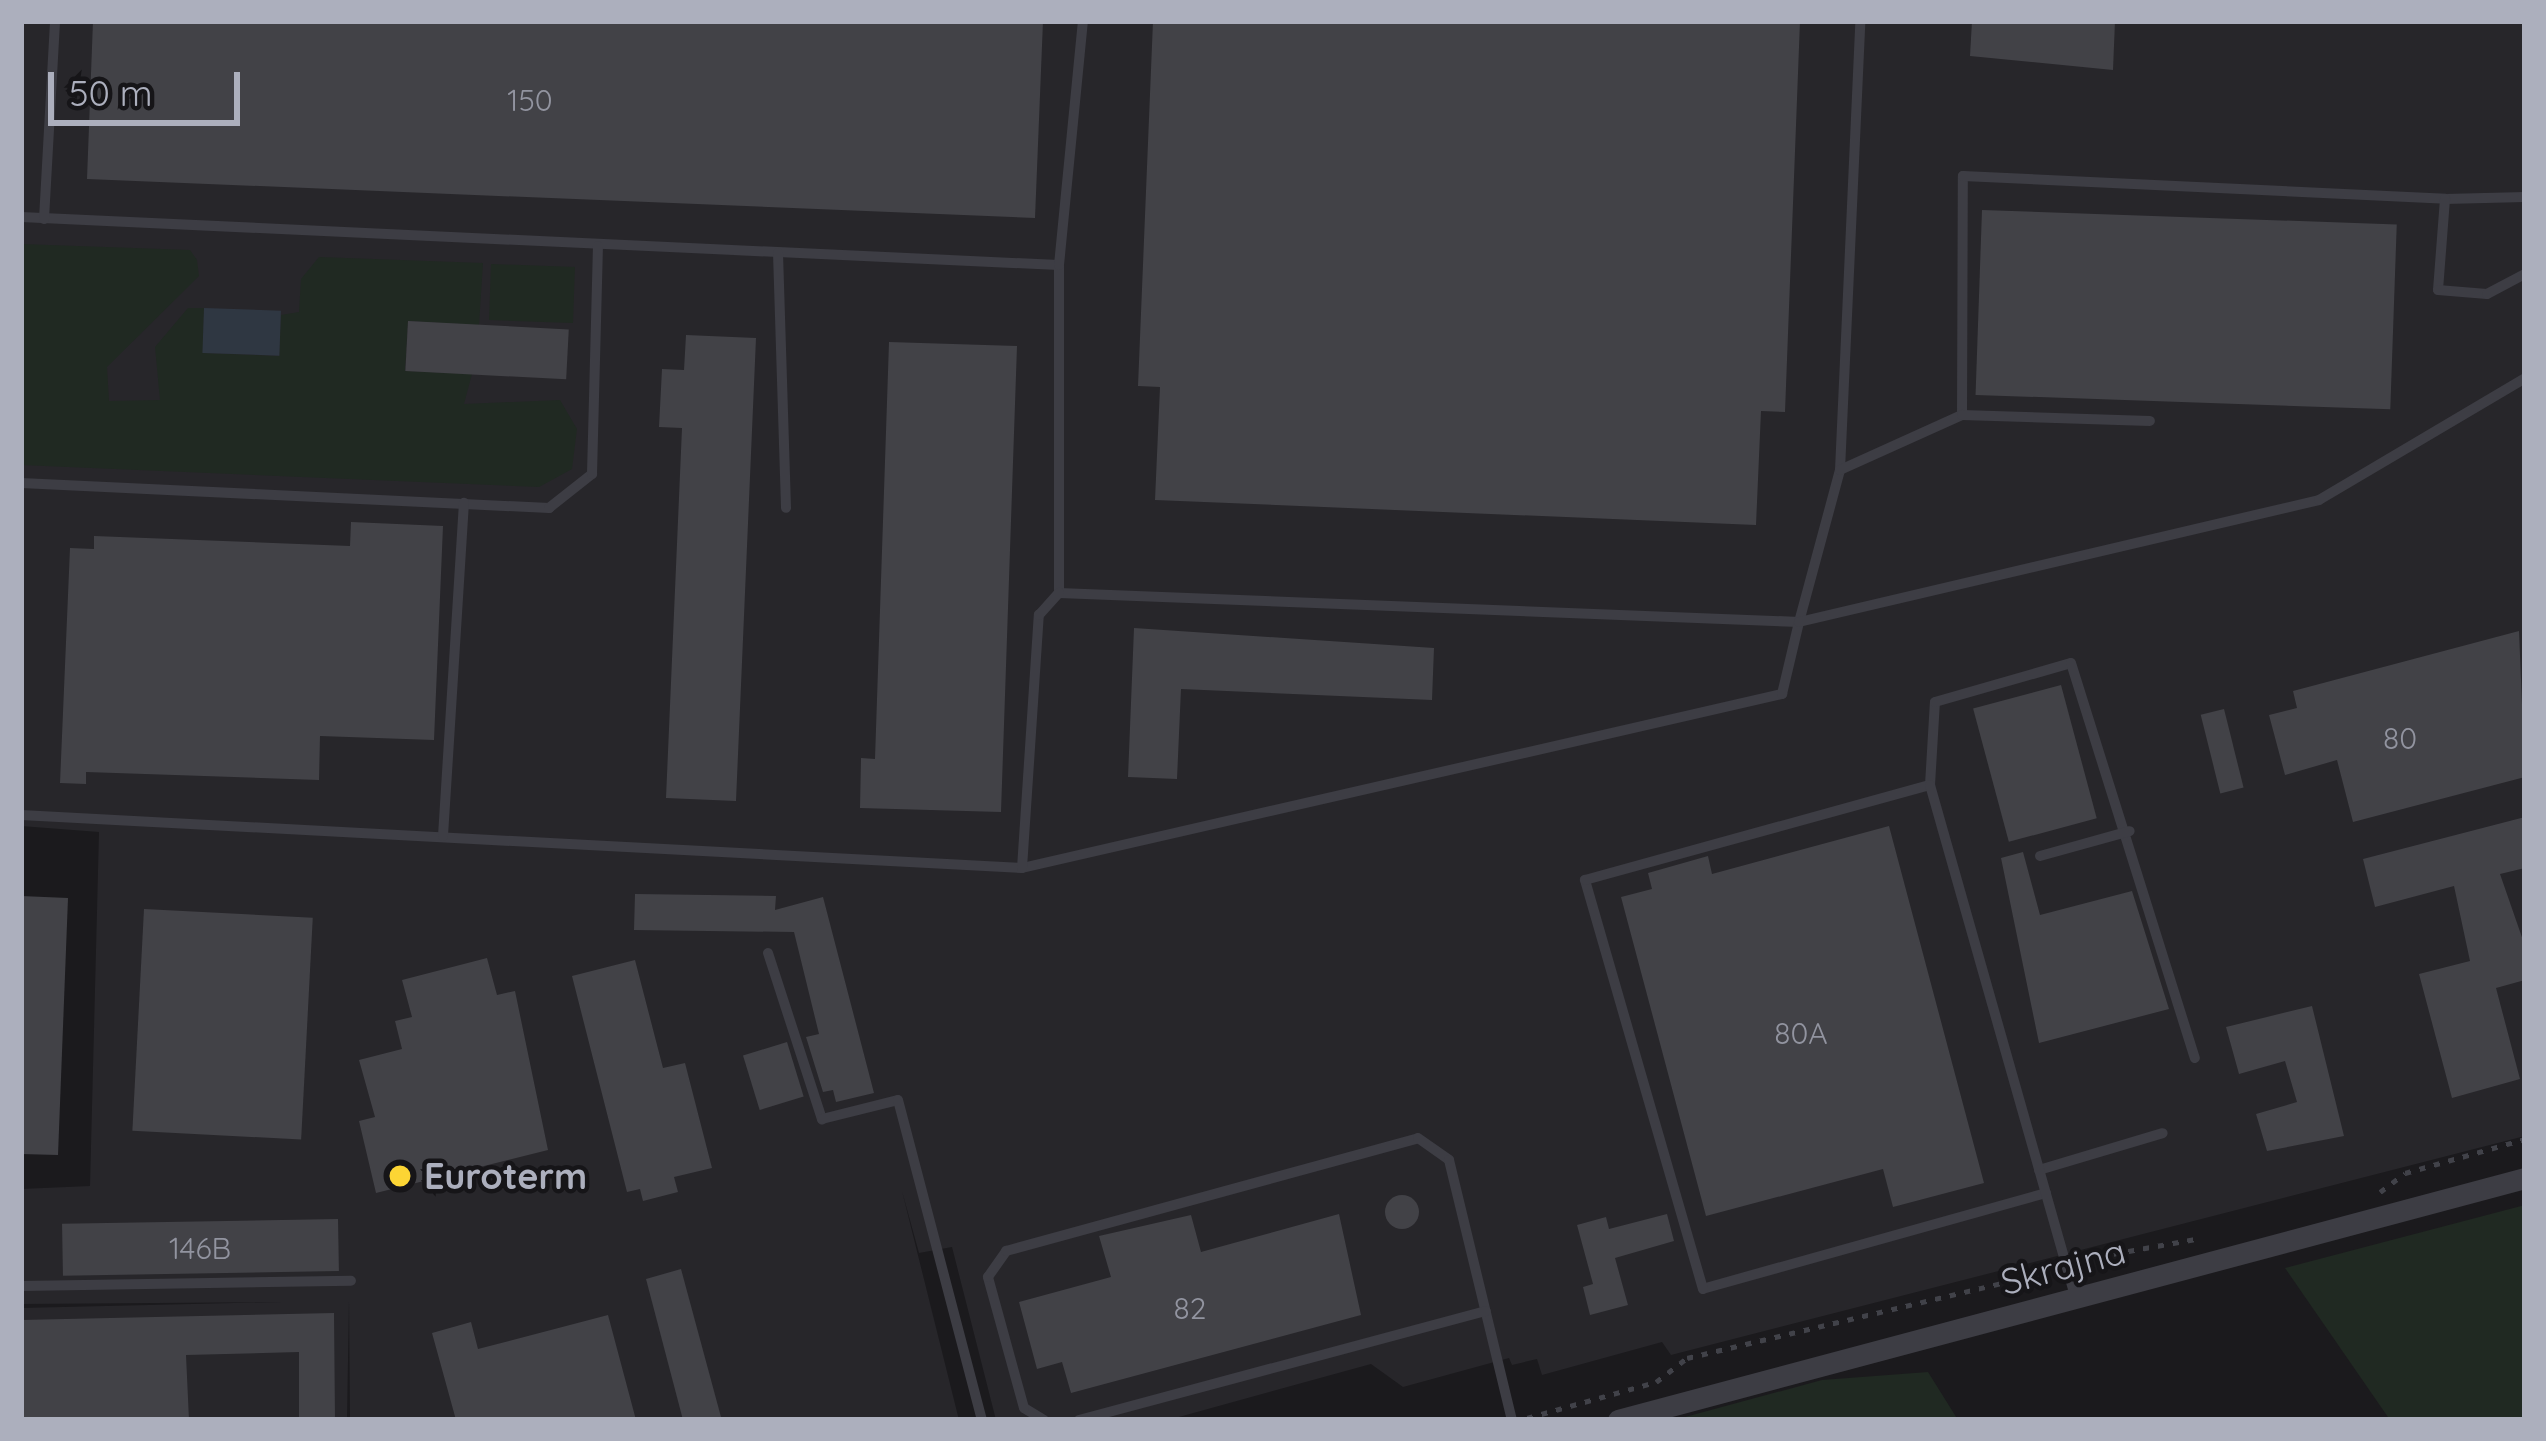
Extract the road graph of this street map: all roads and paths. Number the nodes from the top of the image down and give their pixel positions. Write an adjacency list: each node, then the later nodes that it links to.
1 (55, 21): 7 (lane)
2 (1083, 21): 10 (lane)
3 (1860, 21): 15 (lane)
4 (2525, 197): 5 (lane)
5 (2445, 199): 11 (lane); 13 (lane)
6 (21, 218): 7 (lane)
7 (44, 218): 8 (lane)
8 (598, 246): 9 (lane); 17 (lane)
9 (778, 253): 10 (lane); 18 (lane)
10 (1059, 266): 19 (lane)
11 (2525, 274)
12 (2525, 378): 20 (lane)
13 (1962, 415): 14 (lane); 15 (lane)
14 (2150, 422)
15 (1840, 470): 20 (lane)
16 (21, 483): 17 (lane)
17 (464, 503): 24 (lane)
18 (786, 508)
19 (1059, 593): 20 (lane); 26 (lane)
20 (1799, 622): 26 (lane)
21 (1930, 785): 23 (lane); 31 (lane); 33 (lane)
22 (21, 815): 24 (lane)
23 (2130, 831): 25 (lane); 28 (lane)
24 (443, 836): 26 (lane)
25 (2040, 856)
26 (1022, 868)
27 (768, 953): 43 (lane)
28 (2195, 1058)
29 (2163, 1133): 31 (lane)
30 (2525, 1139): 34 (path)
31 (2039, 1170): 33 (lane)
32 (2525, 1178): 41 (street, Skrajna)
33 (2046, 1193): 36 (lane)
34 (2369, 1196)
35 (2212, 1235): 36 (path)
36 (2066, 1264): 37 (path); 41 (lane)
37 (2026, 1277): 40 (path); 46 (path)
38 (351, 1281): 39 (lane)
39 (21, 1286)
40 (2030, 1294)
41 (2075, 1296): 47 (street, Skrajna)
42 (1486, 1311): 44 (lane); 45 (lane); 46 (lane)
43 (982, 1420)
44 (1044, 1420)
45 (1079, 1420)
46 (1515, 1420)
47 (1618, 1420)

